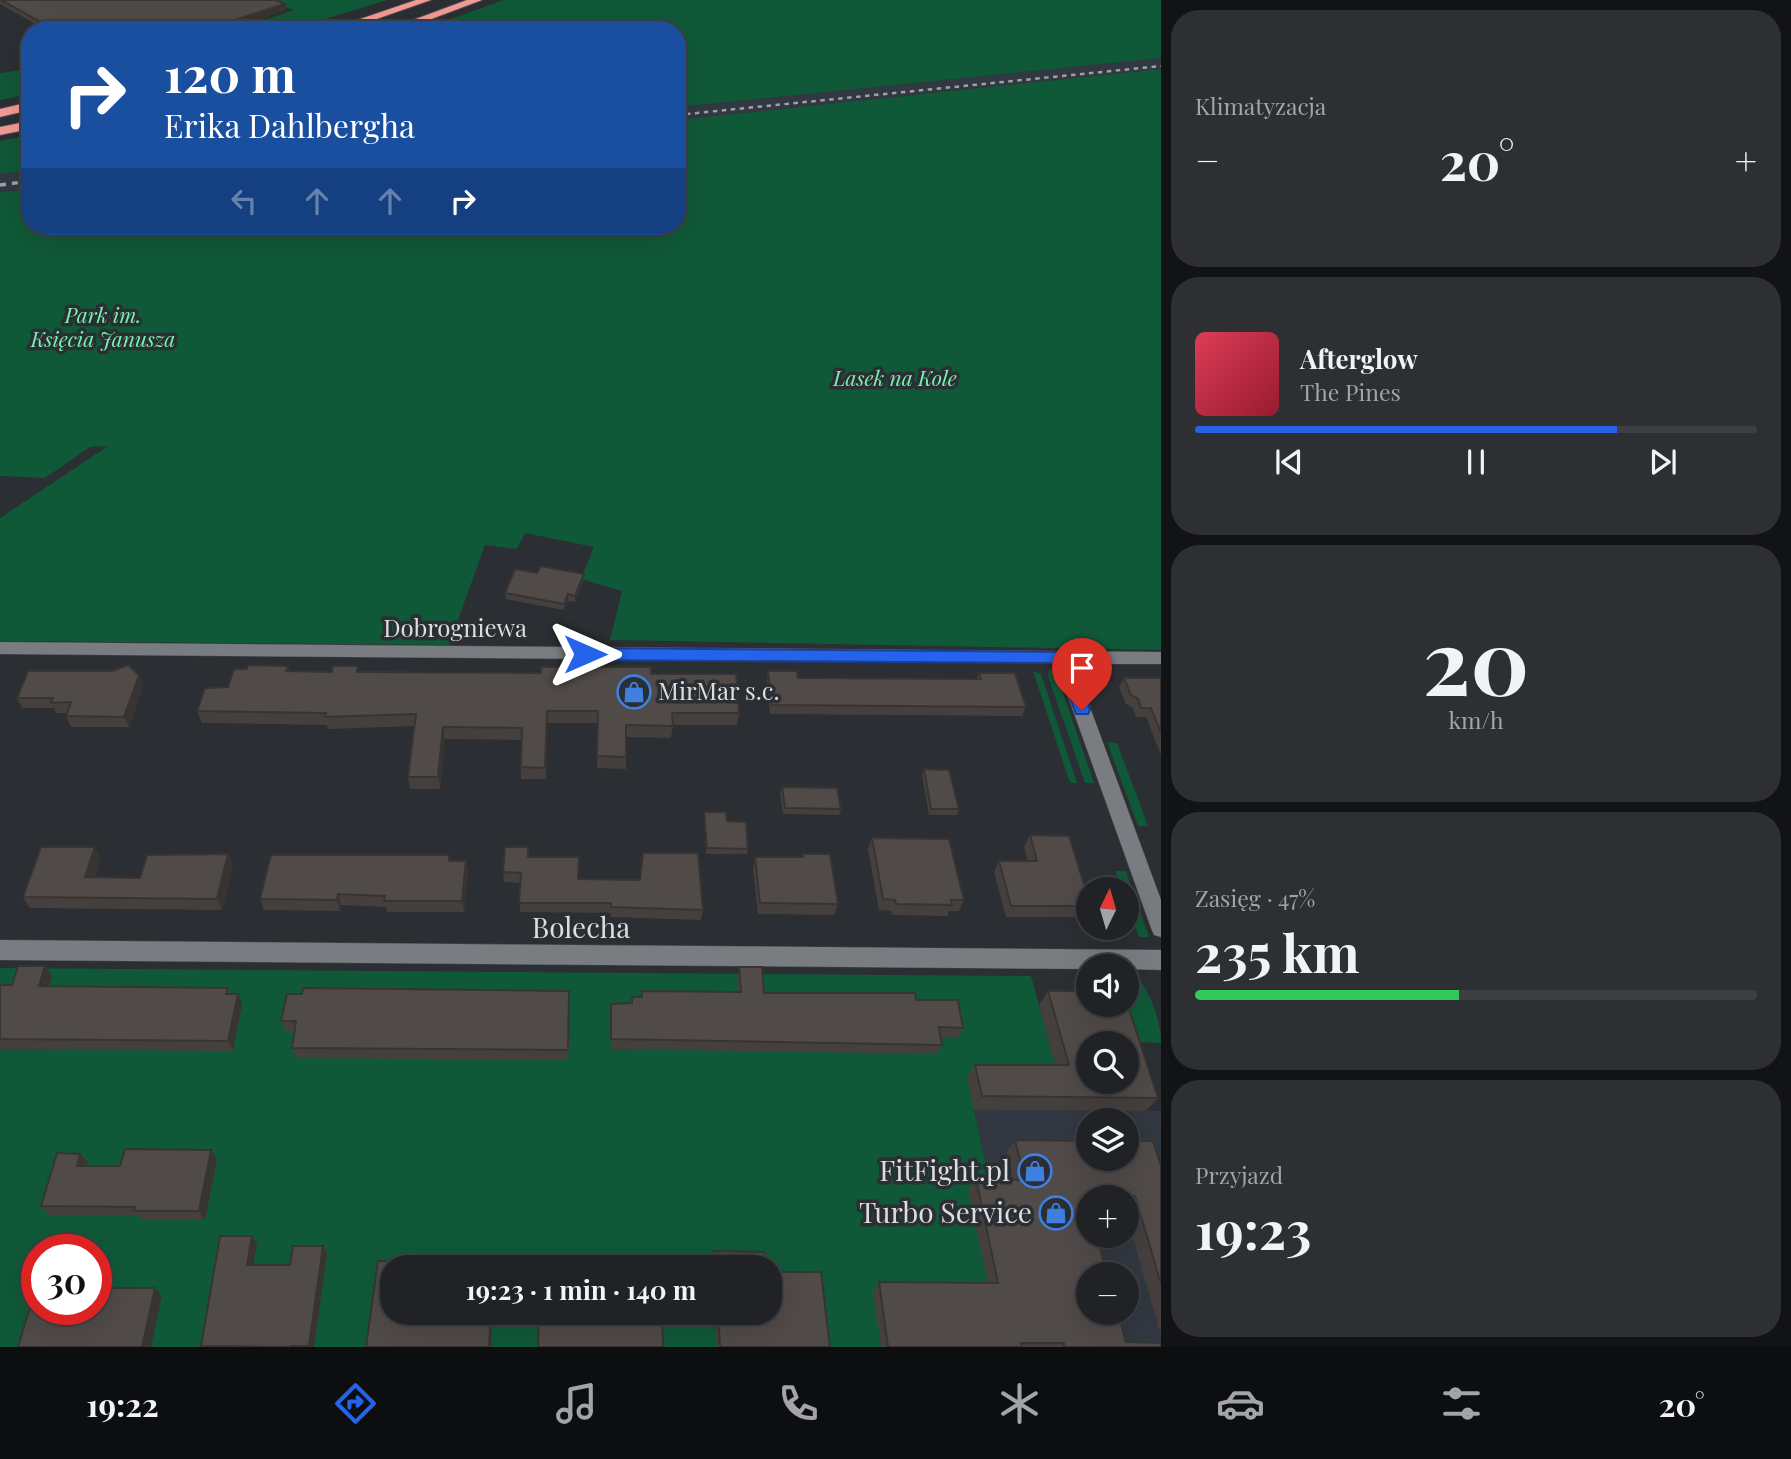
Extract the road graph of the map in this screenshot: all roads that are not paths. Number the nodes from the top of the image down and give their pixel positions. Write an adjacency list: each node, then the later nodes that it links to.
1 (426, 0): 3 (highway)
2 (477, 0): 4 (highway)
3 (361, 21)
4 (417, 21)
5 (21, 108): 6 (highway)
6 (0, 113)
7 (21, 127): 8 (highway)
8 (0, 131)
9 (0, 649): 10 (street, Dobrogniewa)
10 (1063, 658): 11 (street, Dobrogniewa); 12 (street)
11 (1161, 658)
12 (1161, 928)
13 (0, 950): 14 (street, Bolecha)
14 (1161, 960)

